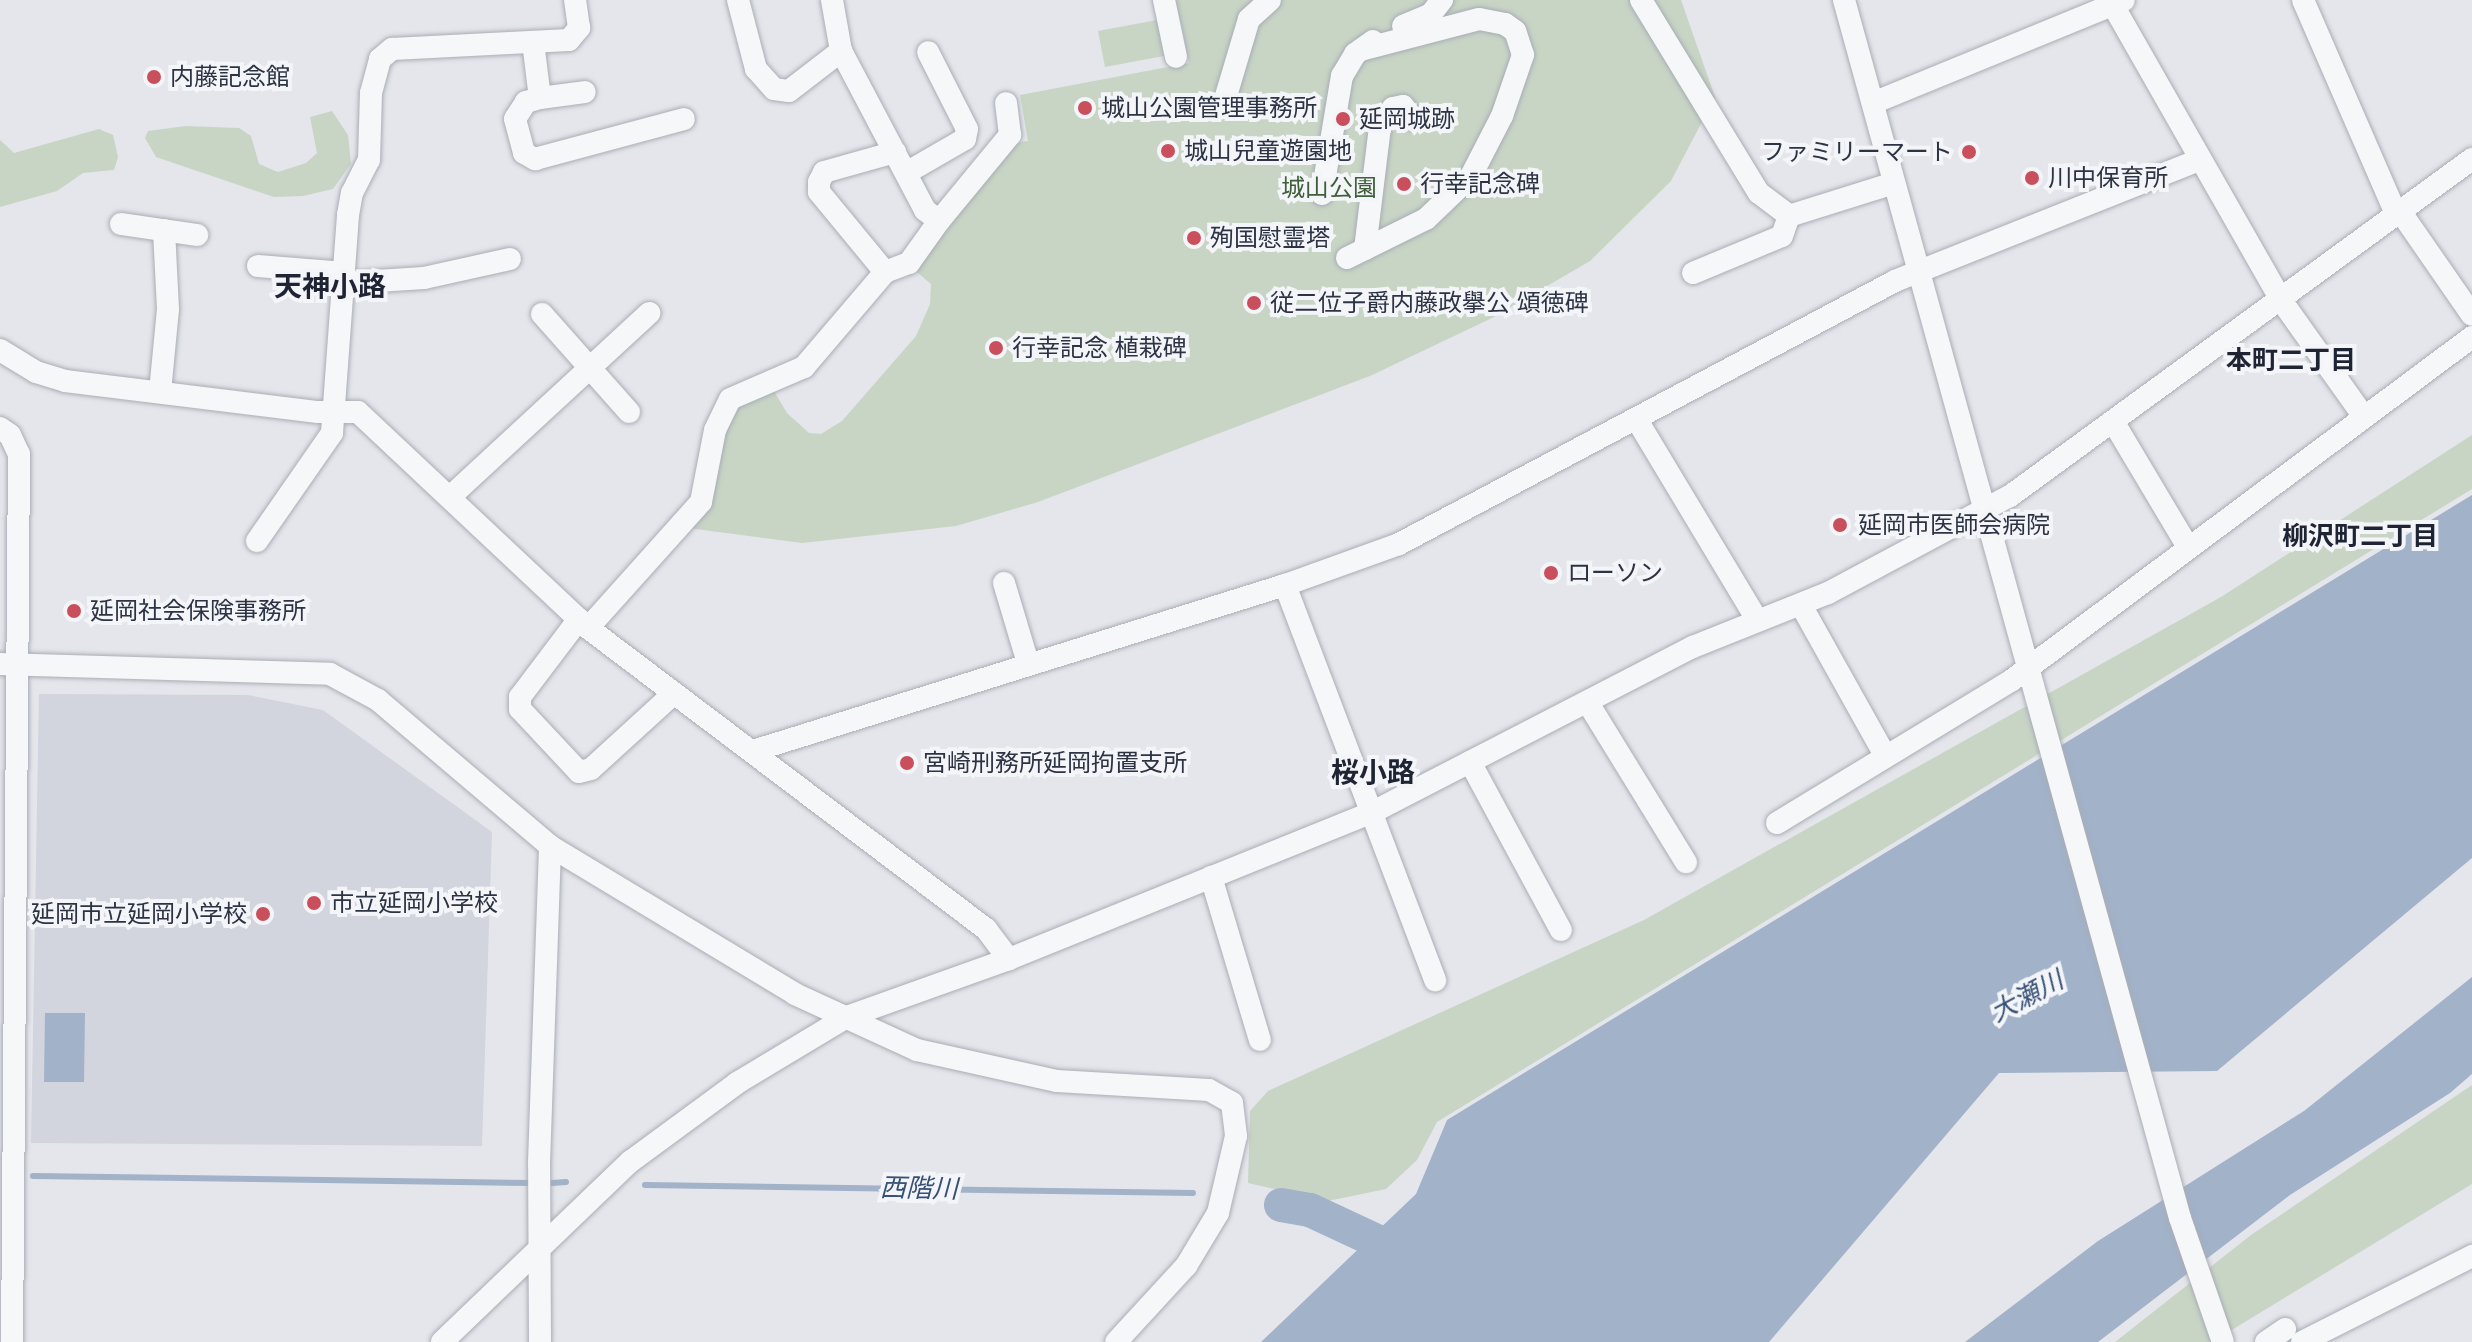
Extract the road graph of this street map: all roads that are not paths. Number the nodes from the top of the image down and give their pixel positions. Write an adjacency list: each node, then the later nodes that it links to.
1 (575, 0): 11 (street)
2 (738, 0): 13 (street)
3 (832, 0): 13 (street)
4 (1164, 0): 15 (street)
5 (1270, 0): 17 (street)
6 (1442, 0): 12 (street)
7 (1641, 0): 30 (street)
8 (1844, 0): 20 (street)
9 (2303, 0): 29 (street)
10 (2116, 1): 20 (street); 25 (street)
11 (533, 42): 18 (street); 40 (street)
12 (1361, 50): 22 (street); 28 (street)
13 (841, 51): 23 (street)
14 (928, 52): 26 (street)
15 (1176, 57)
16 (585, 92): 18 (street)
17 (1226, 96)
18 (540, 98): 21 (street)
19 (1006, 103): 31 (street)
20 (1873, 103): 27 (street)
21 (684, 119)
22 (1413, 119)
23 (895, 152): 26 (street); 37 (street)
24 (2472, 159): 29 (street)
25 (2199, 160): 39 (street); 41 (street)
26 (906, 173): 31 (street)
27 (1894, 183): 30 (street); 39 (street)
28 (1322, 194)
29 (2398, 212): 41 (street); 44 (street)
30 (1789, 216): 38 (street)
31 (939, 221): 37 (street)
32 (121, 224): 33 (street)
33 (164, 230): 34 (street); 48 (street)
34 (197, 235)
35 (510, 259): 40 (street)
36 (258, 266): 40 (street)
37 (885, 272): 63 (street)
38 (1693, 273)
39 (1916, 273): 52 (street); 56 (street)
40 (345, 278): 49 (street)
41 (2281, 300): 51 (street); 53 (street)
42 (649, 313): 47 (street)
43 (542, 314): 47 (street)
44 (2472, 315)
45 (2472, 337): 51 (street)
46 (0, 350): 48 (street)
47 (590, 368): 50 (street); 55 (street)
48 (160, 392): 49 (street)
49 (337, 411): 55 (street); 57 (street)
50 (629, 412)
51 (2364, 417): 58 (street)
52 (1637, 420): 60 (street); 62 (street)
53 (2114, 423): 56 (street); 58 (street)
54 (0, 428): 65 (street)
55 (451, 496): 63 (street)
56 (1987, 507): 61 (street); 66 (street)
57 (257, 541)
58 (2188, 547): 66 (street)
59 (1004, 583): 64 (street)
60 (1285, 585): 64 (street); 72 (street)
61 (1801, 605): 62 (street); 70 (street)
62 (1757, 620): 68 (street)
63 (584, 624): 67 (street); 67 (street)
64 (1028, 663): 69 (street)
65 (10, 664): 74 (street); 80 (street)
66 (2028, 666): 70 (street); 91 (street)
67 (672, 695): 69 (street)
68 (1588, 703): 71 (street); 75 (street)
69 (753, 751): 78 (street)
70 (1885, 755): 73 (street)
71 (1470, 762): 72 (street); 77 (street)
72 (1373, 812): 76 (street); 79 (street)
73 (1777, 823)
74 (550, 846): 81 (street); 83 (street)
75 (1686, 862)
76 (1211, 877): 78 (street); 82 (street)
77 (1561, 930)
78 (1009, 959): 81 (street)
79 (1435, 980)
80 (7, 1003): 85 (street)
81 (847, 1017): 83 (street); 90 (street)
82 (1260, 1040)
83 (542, 1245): 88 (street); 89 (street)
84 (2472, 1256): 86 (street)
85 (6, 1290): 87 (street)
86 (2293, 1335): 92 (street)
87 (12, 1342)
88 (442, 1342)
89 (540, 1342)
90 (1116, 1342)
91 (2223, 1342)
92 (2266, 1342)

